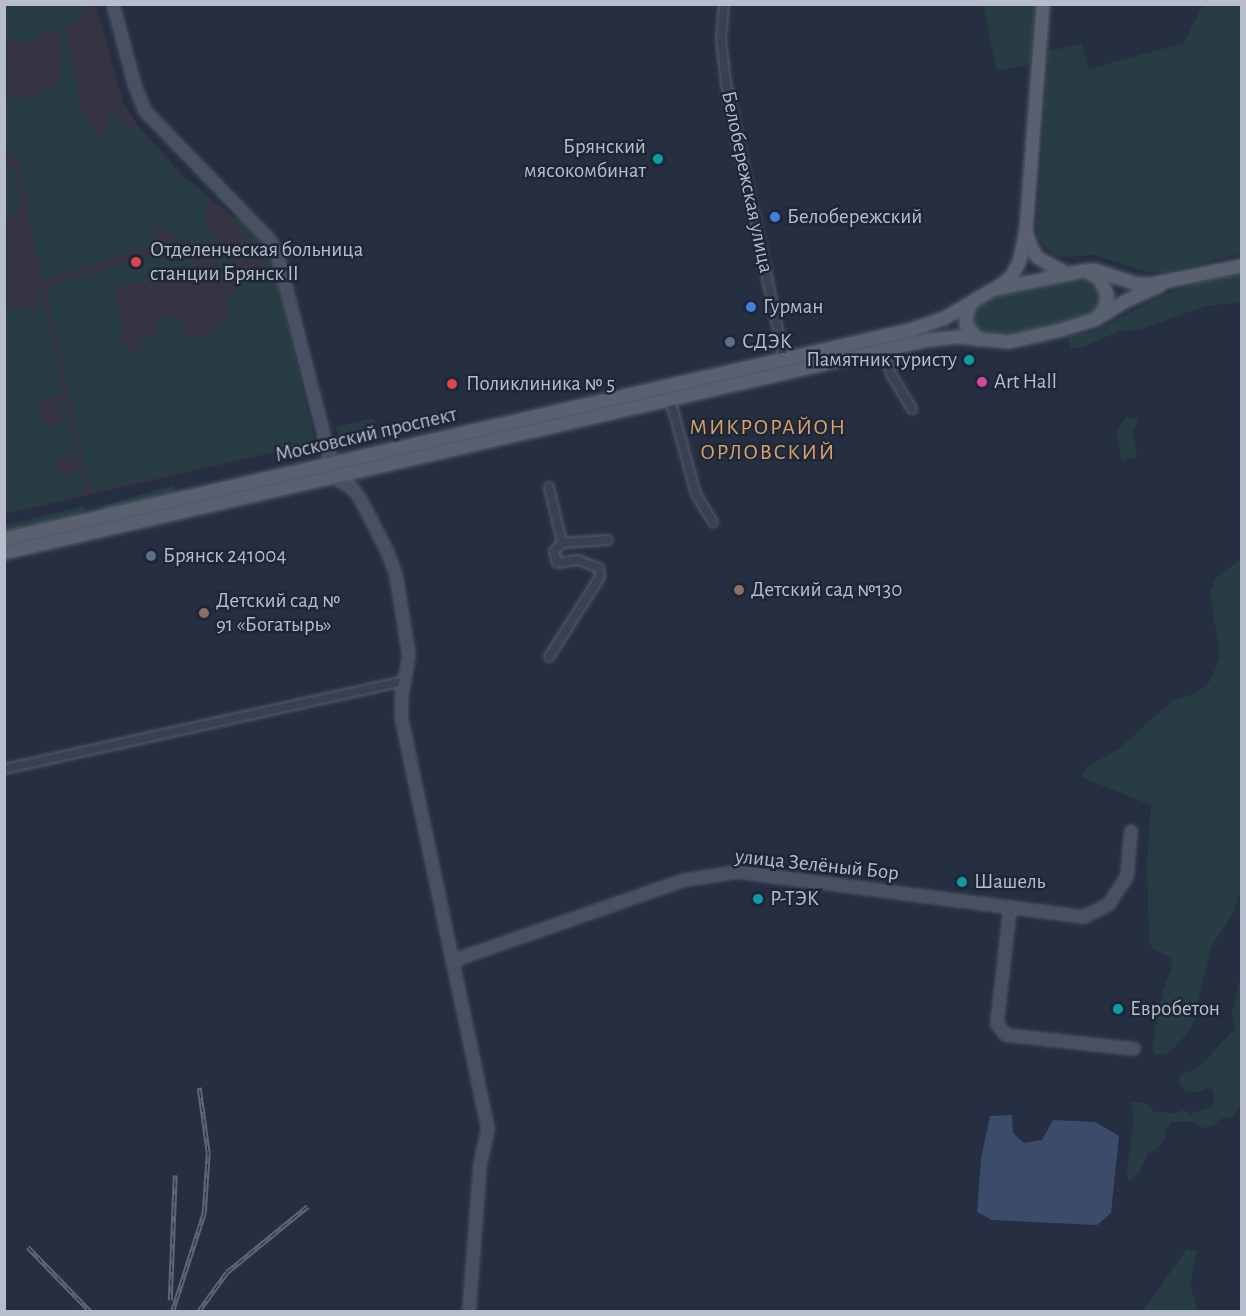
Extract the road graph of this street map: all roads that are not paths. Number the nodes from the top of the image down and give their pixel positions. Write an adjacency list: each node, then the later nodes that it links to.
1 (113, 4): 17 (street)
2 (724, 4): 14 (street, Белобережская улица)
3 (1044, 4): 4 (main road)
4 (1026, 231): 7 (main road); 9 (main road)
5 (1242, 266): 8 (main road)
6 (1083, 271): 7 (main road, Московский проспект); 8 (main road); 11 (main road)
7 (1068, 274): 9 (main road, Московский проспект)
8 (1172, 282): 11 (main road, Московский проспект)
9 (992, 290): 10 (main road, Московский проспект)
10 (975, 298): 12 (main road); 14 (main road, Московский проспект)
11 (1096, 319): 12 (main road, Московский проспект)
12 (980, 341): 13 (main road, Московский проспект)
13 (884, 350): 15 (main road, Московский проспект); 16 (street)
14 (784, 358): 17 (main road, Московский проспект)
15 (670, 399): 18 (main road, Московский проспект); 20 (street)
16 (912, 409)
17 (331, 463): 18 (main road); 21 (main road, Московский проспект)
18 (335, 478): 24 (main road, Московский проспект); 26 (street)
19 (549, 487): 23 (street)
20 (713, 522)
21 (4, 539)
22 (608, 540): 23 (street)
23 (562, 543): 25 (street)
24 (4, 554)
25 (549, 657)
26 (405, 681): 27 (street); 30 (street)
27 (4, 769)
28 (1131, 831): 29 (street, улица Зелёный Бор)
29 (1010, 908): 30 (street, улица Зелёный Бор); 31 (street)
30 (453, 961): 32 (street)
31 (1134, 1049)
32 (469, 1311)

